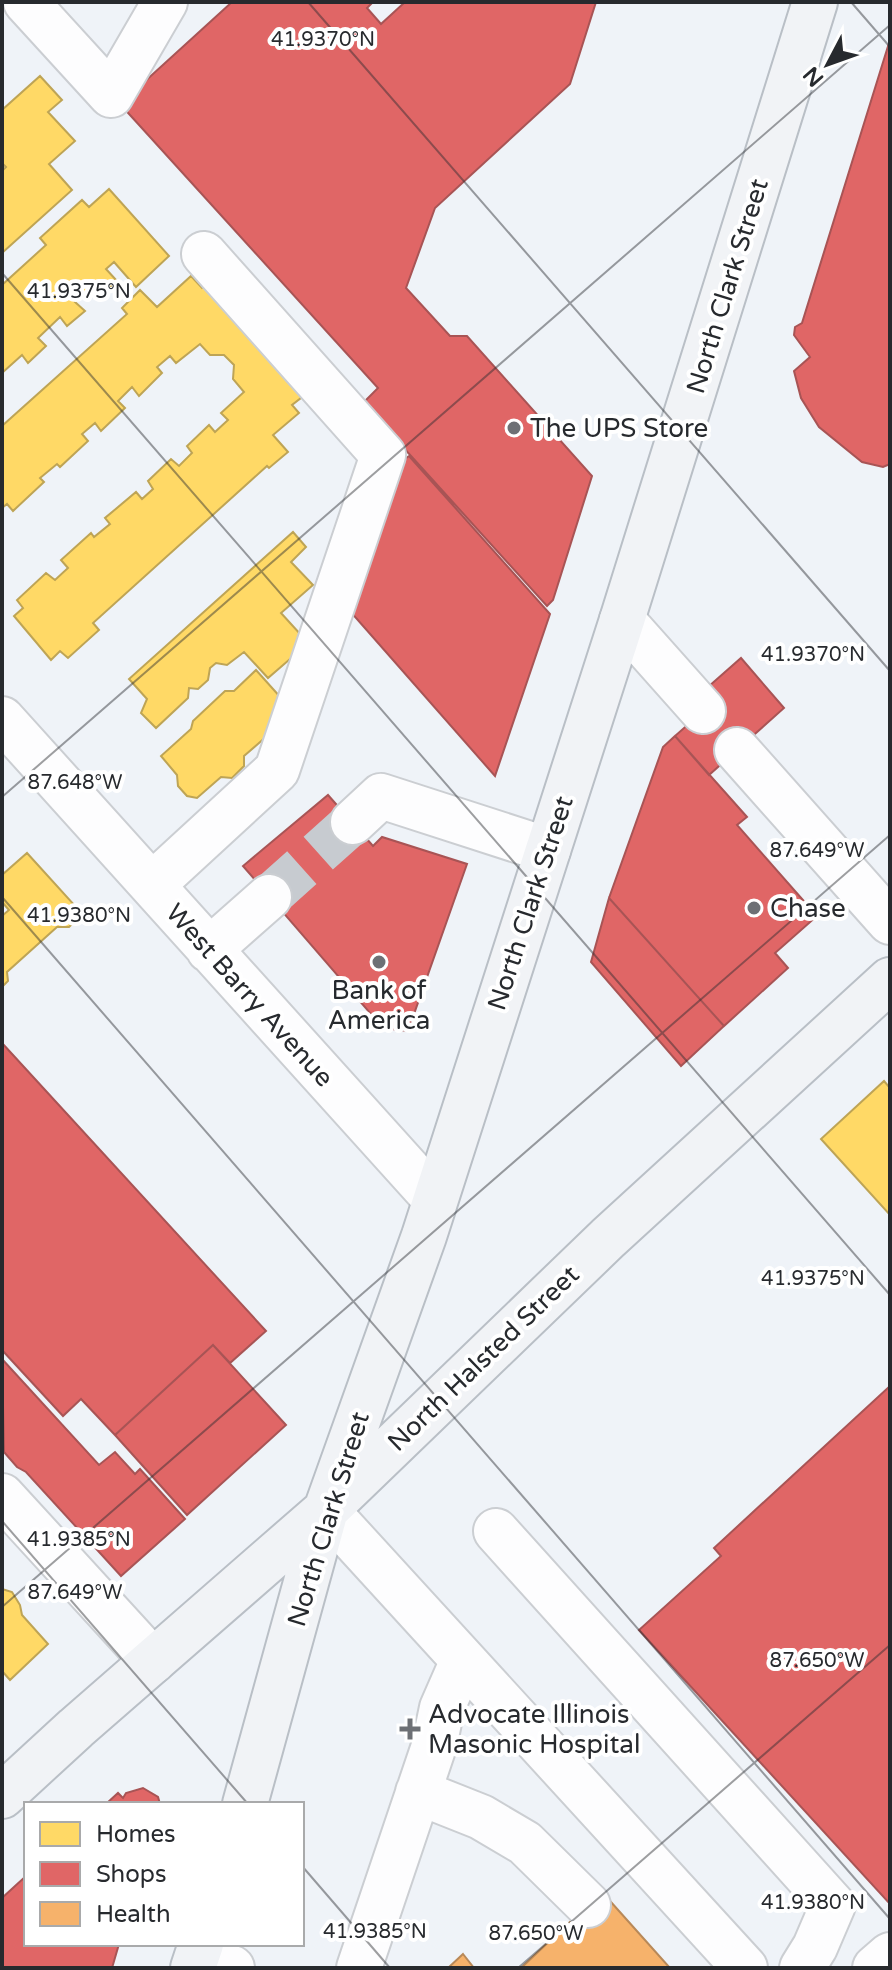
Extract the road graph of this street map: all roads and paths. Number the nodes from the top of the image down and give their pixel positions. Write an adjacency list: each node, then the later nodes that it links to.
1 (26, 2): 2 (street)
2 (165, 2)
3 (815, 2): 5 (main road, North Clark Street)
4 (204, 254): 11 (street)
5 (622, 620): 6 (street); 10 (main road, North Clark Street)
6 (703, 711)
7 (2, 719): 11 (street, West Barry Avenue)
8 (737, 750): 13 (street)
9 (353, 822): 10 (street)
10 (548, 850): 16 (main road, North Clark Street)
11 (152, 885): 14 (street, West Barry Avenue)
12 (269, 897): 14 (street)
13 (890, 922)
14 (209, 950): 16 (street, West Barry Avenue)
15 (890, 980): 18 (main road, North Halsted Street)
16 (435, 1199): 18 (main road, North Clark Street)
17 (2, 1496): 21 (street)
18 (326, 1510): 20 (street); 21 (main road, North Halsted Street); 23 (main road, North Clark Street)
19 (496, 1531): 29 (street)
20 (463, 1660): 24 (street); 28 (street)
21 (153, 1661): 22 (main road, North Halsted Street)
22 (2, 1796)
23 (246, 1802)
24 (414, 1804): 25 (street); 27 (street)
25 (578, 1914)
26 (890, 1955): 30 (street)
27 (359, 1968)
28 (745, 1968)
29 (802, 1968)
30 (875, 1968)

